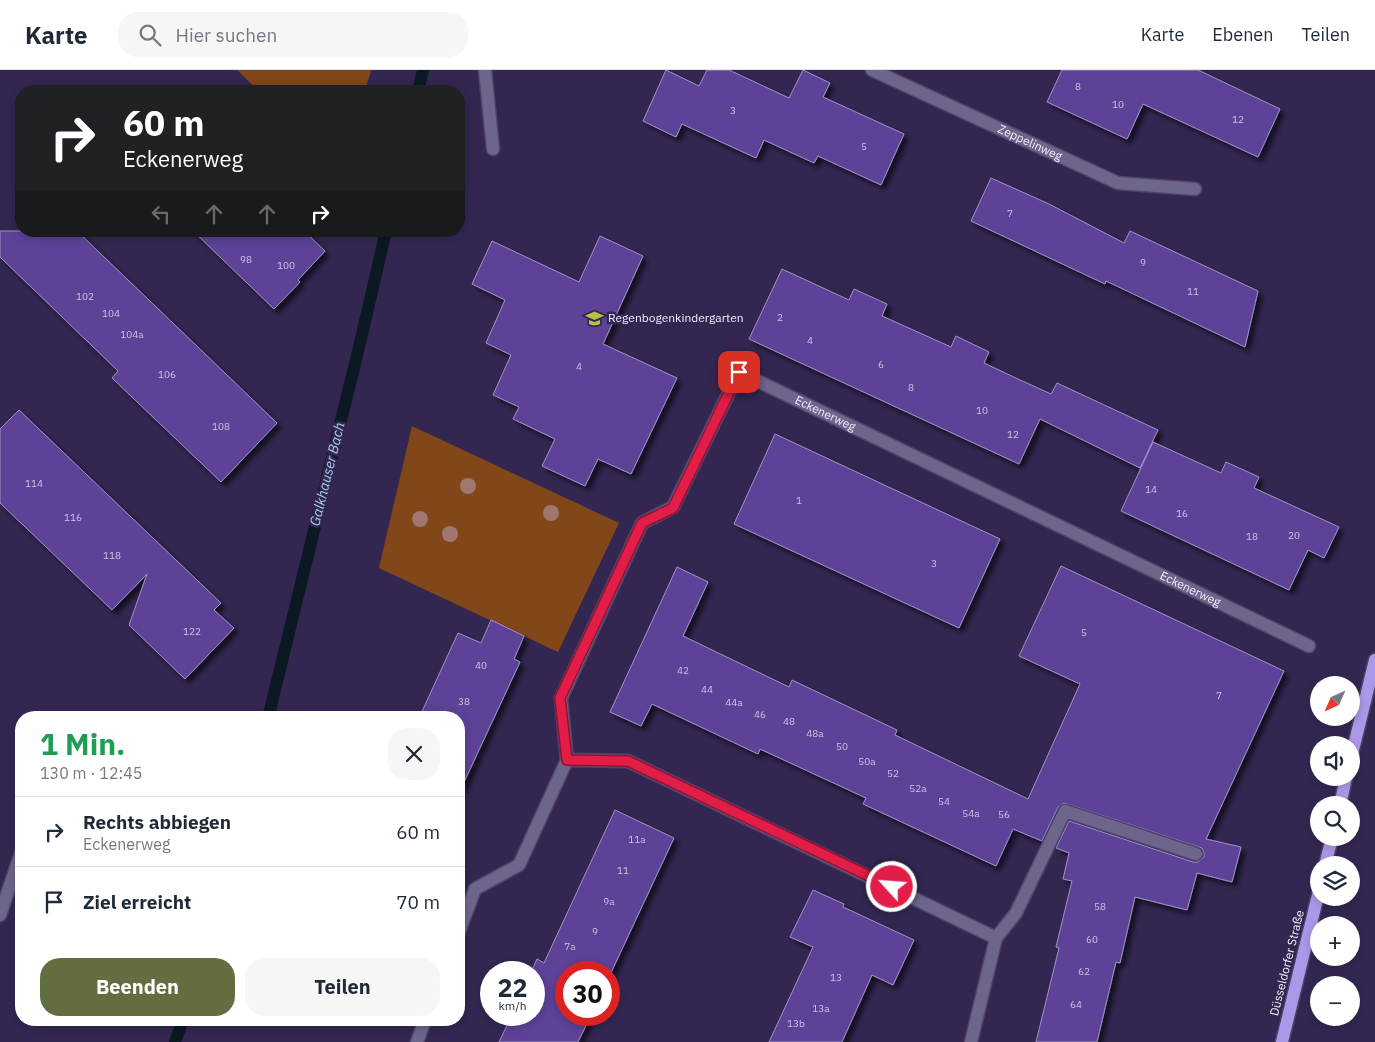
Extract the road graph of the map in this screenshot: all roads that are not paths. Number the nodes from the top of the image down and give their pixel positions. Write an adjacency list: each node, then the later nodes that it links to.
1 (485, 70): 3 (street)
2 (872, 70): 4 (street, Zeppelinweg)
3 (493, 149)
4 (1195, 188)
5 (1309, 646): 8 (street, Eckenerweg)
6 (1375, 660): 7 (main road)
7 (1356, 736)
8 (567, 760): 13 (street); 14 (street)
9 (1196, 854): 14 (street)
10 (15, 871): 12 (street)
11 (1315, 906): 18 (main road, Düsseldorfer Straße)
12 (0, 915)
13 (465, 916)
14 (996, 938): 17 (street)
15 (423, 1026): 16 (street)
16 (417, 1042)
17 (971, 1042)
18 (1282, 1042)

